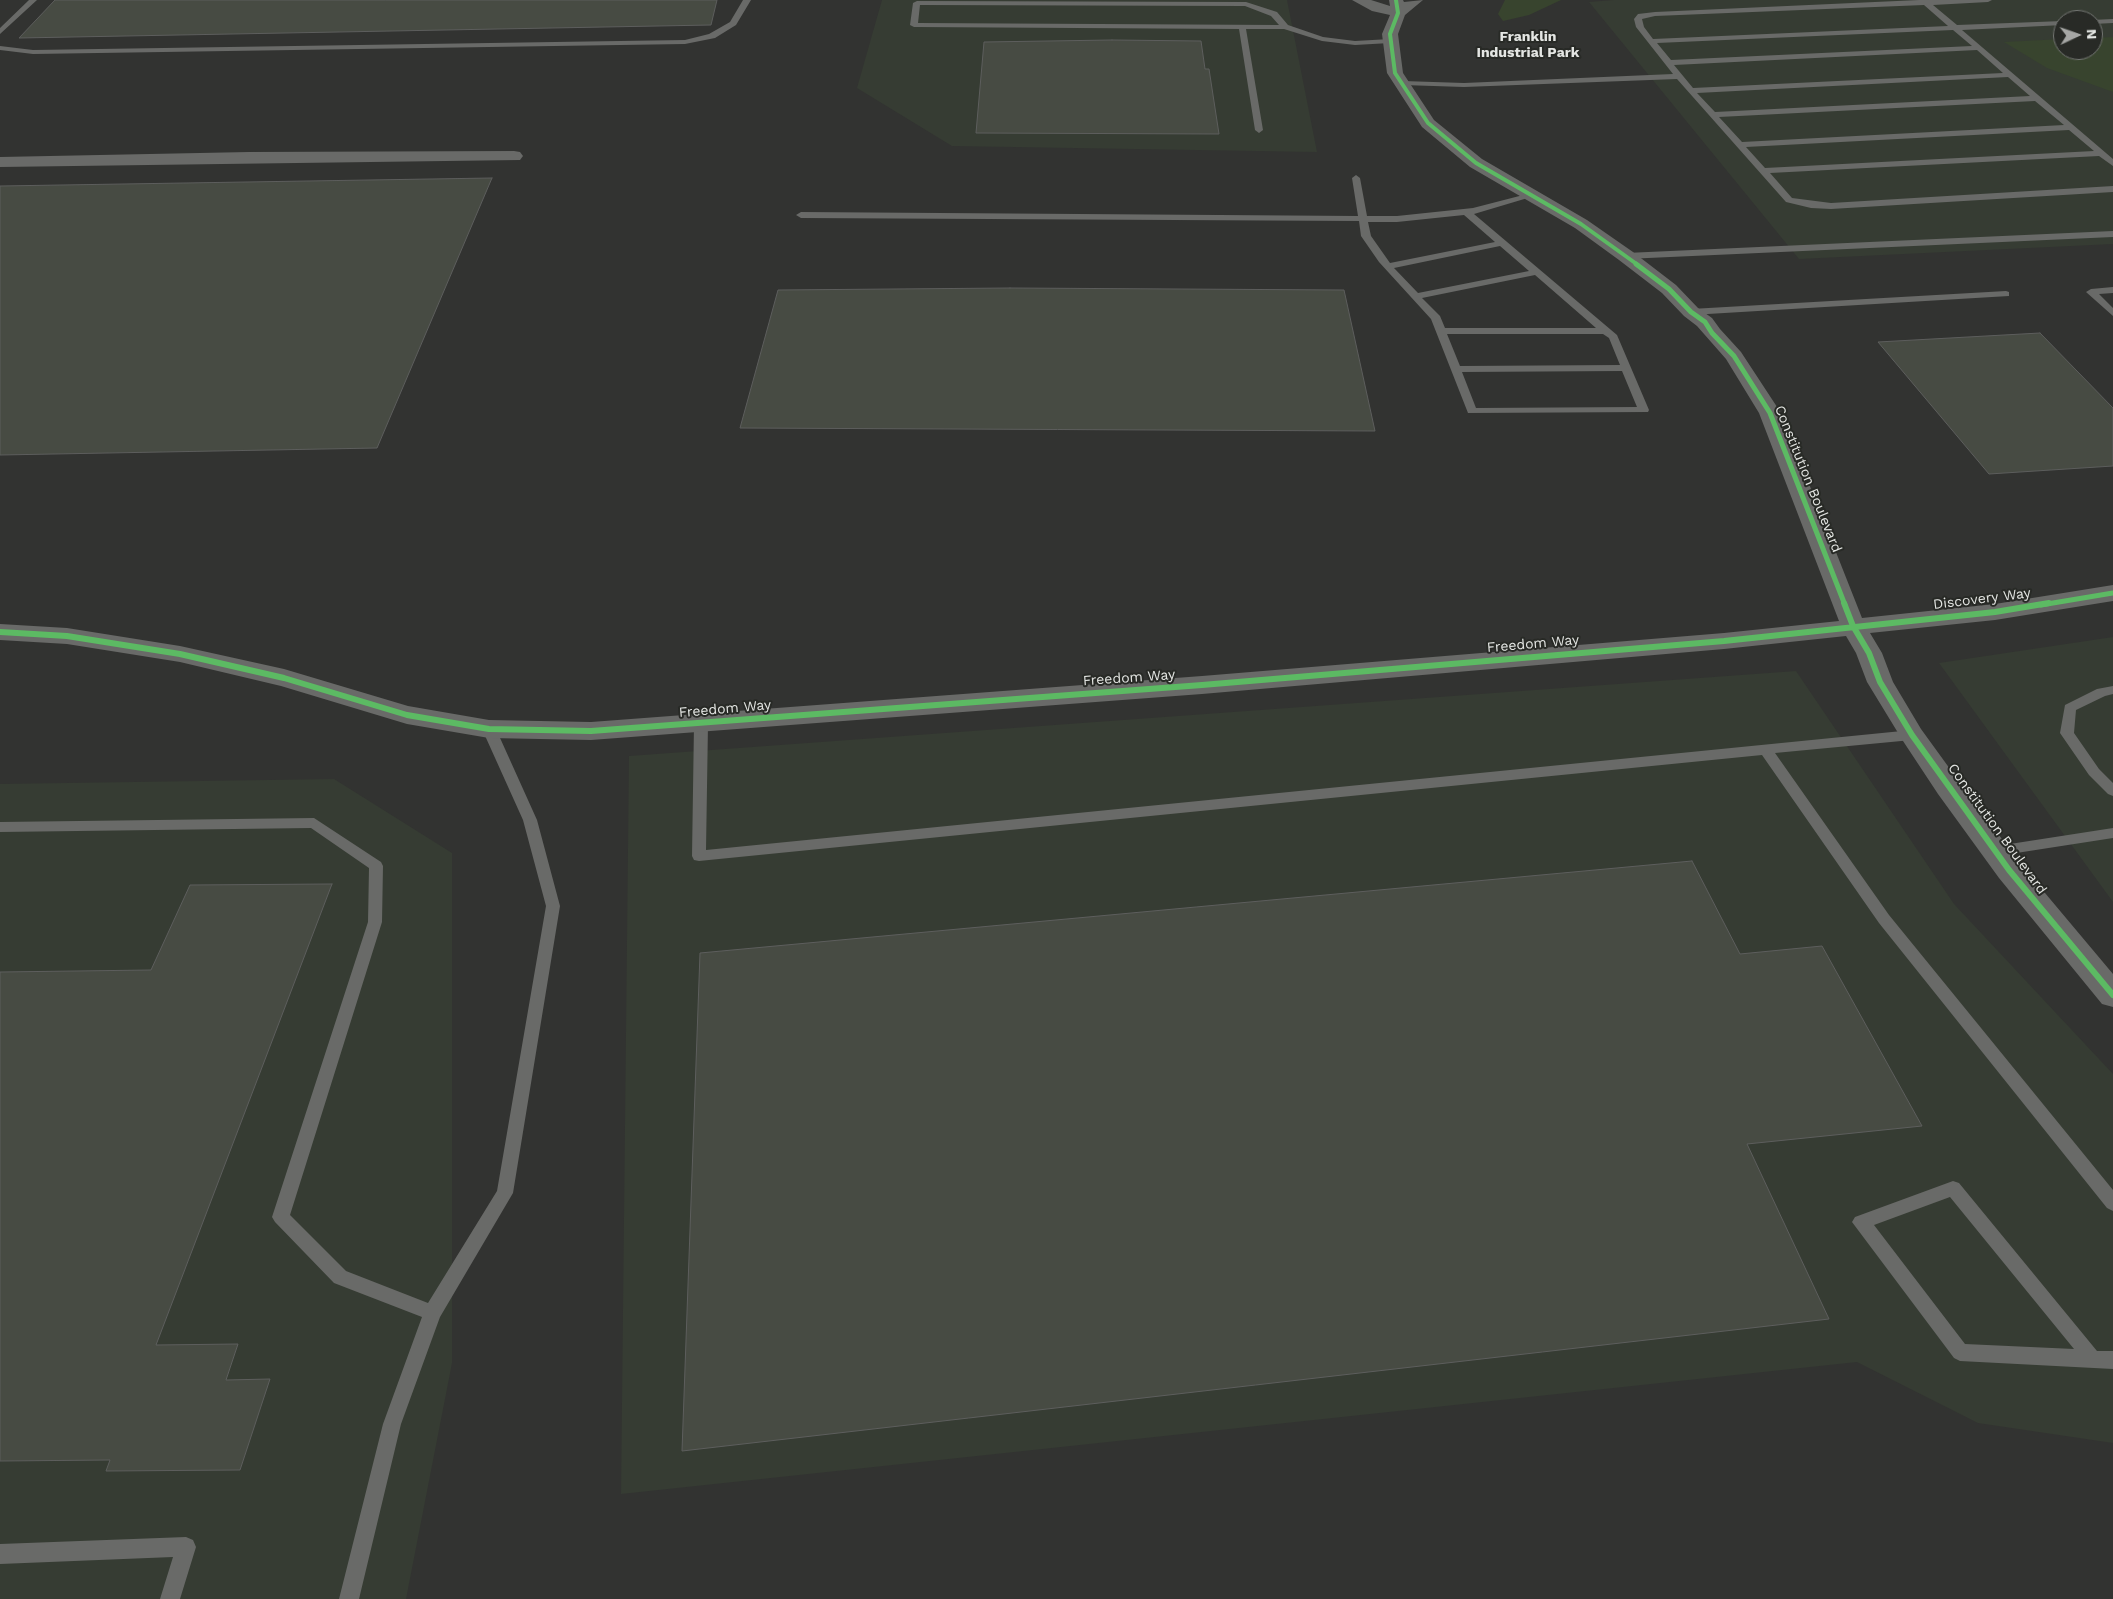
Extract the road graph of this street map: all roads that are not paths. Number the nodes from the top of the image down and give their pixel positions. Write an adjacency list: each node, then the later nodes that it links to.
1 (33, 0): 12 (lane)
2 (747, 0): 15 (lane)
3 (1359, 0): 7 (street)
4 (1416, 0): 7 (street)
5 (1988, 0): 6 (lane)
6 (1924, 1): 11 (lane); 14 (lane)
7 (1397, 6): 13 (street, Constitution Boulevard)
8 (2053, 23): 11 (lane)
9 (1242, 27): 10 (lane); 10 (lane); 25 (lane)
10 (1285, 28): 13 (lane)
11 (1955, 28): 14 (lane); 16 (lane)
12 (0, 32)
13 (1390, 41): 20 (street, Constitution Boulevard)
14 (1650, 41): 17 (lane)
15 (0, 48)
16 (1979, 48): 17 (lane); 18 (lane)
17 (1668, 62): 19 (lane)
18 (2010, 75): 21 (lane); 22 (lane)
19 (1681, 76): 20 (lane); 21 (lane)
20 (1403, 83): 34 (street, Constitution Boulevard)
21 (1692, 91): 23 (lane)
22 (2037, 98): 23 (lane); 24 (lane)
23 (1713, 115): 26 (lane)
24 (2071, 127): 26 (lane); 27 (lane)
25 (1259, 130)
26 (1740, 145): 31 (lane)
27 (2101, 153): 30 (lane); 31 (lane)
28 (514, 156): 29 (street)
29 (0, 162)
30 (2113, 163)
31 (1763, 171): 33 (lane)
32 (1356, 178): 37 (lane)
33 (2113, 189)
34 (1528, 195): 35 (lane); 40 (street, Constitution Boulevard)
35 (1466, 212): 37 (lane); 39 (lane)
36 (801, 215): 37 (lane)
37 (1362, 219): 41 (lane)
38 (2113, 234): 40 (lane)
39 (1502, 243): 41 (lane); 42 (lane)
40 (1626, 256): 46 (street, Constitution Boulevard)
41 (1388, 266): 45 (lane)
42 (1536, 272): 45 (lane); 49 (lane)
43 (2113, 290): 47 (lane)
44 (2006, 294): 46 (lane)
45 (1416, 296): 48 (lane)
46 (1691, 312): 53 (street, Constitution Boulevard)
47 (2113, 313)
48 (1441, 331): 49 (lane); 51 (lane)
49 (1606, 331): 50 (lane)
50 (1626, 368): 51 (lane); 51 (lane)
51 (1455, 369)
52 (2113, 593): 53 (street, Discovery Way)
53 (1853, 626): 56 (street, Freedom Way); 58 (street, Constitution Boulevard)
54 (0, 632): 57 (street, Freedom Way)
55 (2113, 690): 60 (lane)
56 (701, 724): 57 (street, Freedom Way); 59 (lane)
57 (489, 729): 66 (lane)
58 (1912, 736): 59 (lane); 63 (street, Constitution Boulevard)
59 (1766, 750): 65 (lane)
60 (2113, 791)
61 (0, 827): 66 (lane)
62 (2113, 833): 63 (lane)
63 (1997, 851): 64 (street, Constitution Boulevard)
64 (2113, 996)
65 (2113, 1204)
66 (432, 1313): 71 (lane)
67 (2093, 1359): 67 (lane); 68 (lane)
68 (2113, 1360)
69 (0, 1554): 70 (lane)
70 (170, 1599)
71 (349, 1599)

